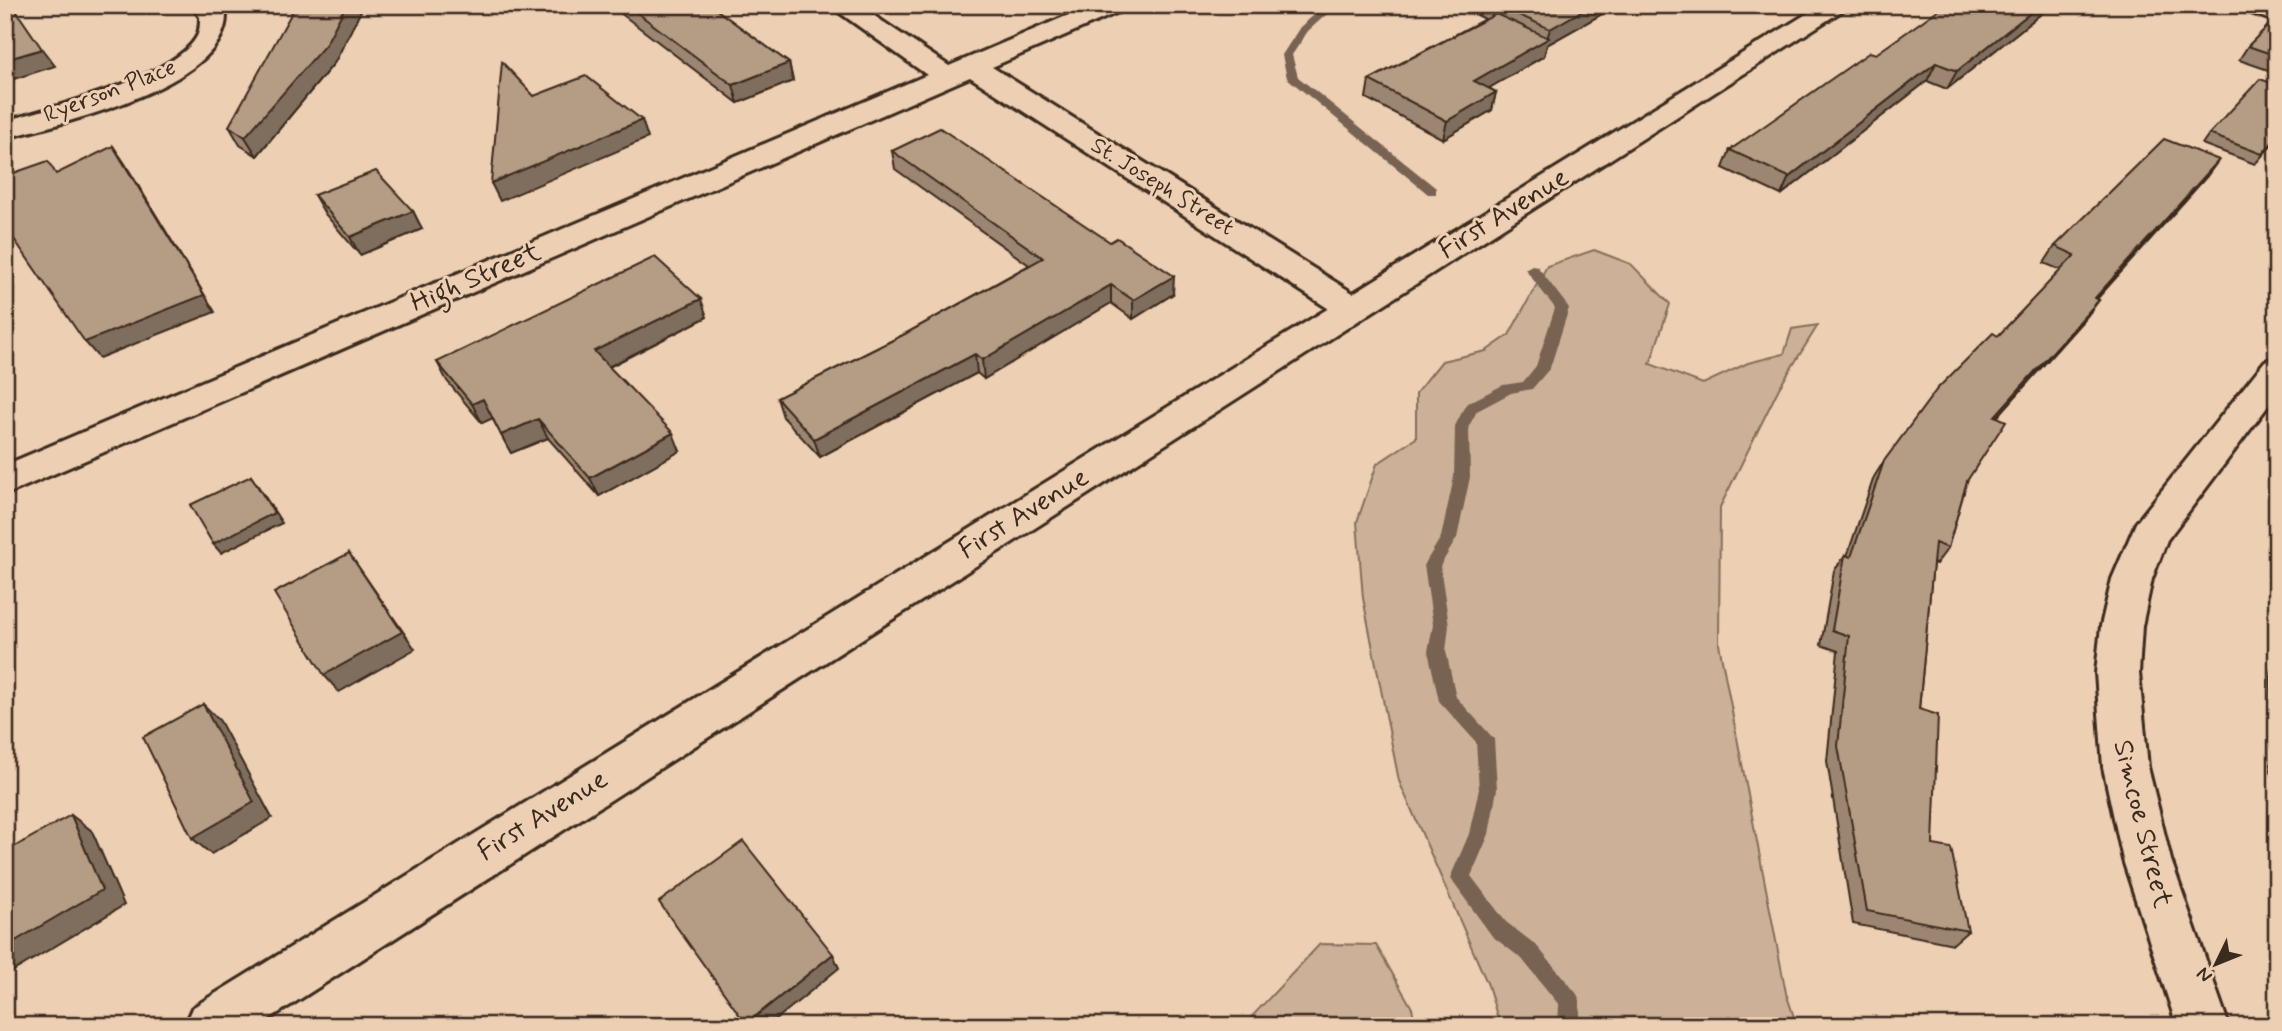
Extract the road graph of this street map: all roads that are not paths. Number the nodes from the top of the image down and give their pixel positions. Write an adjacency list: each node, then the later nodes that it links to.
1 (203, 5): 8 (street, Ryerson Place)
2 (841, 5): 7 (street, St. Joseph Street)
3 (1114, 5): 7 (street, High Street)
4 (1839, 5): 9 (street, First Avenue)
5 (2251, 5): 6 (street)
6 (2277, 14)
7 (959, 71): 9 (street, St. Joseph Street); 11 (street, High Street)
8 (5, 130)
9 (1352, 308): 12 (street, First Avenue)
10 (2277, 369): 13 (street, Simcoe Street)
11 (5, 481)
12 (210, 1026)
13 (2203, 1026)

